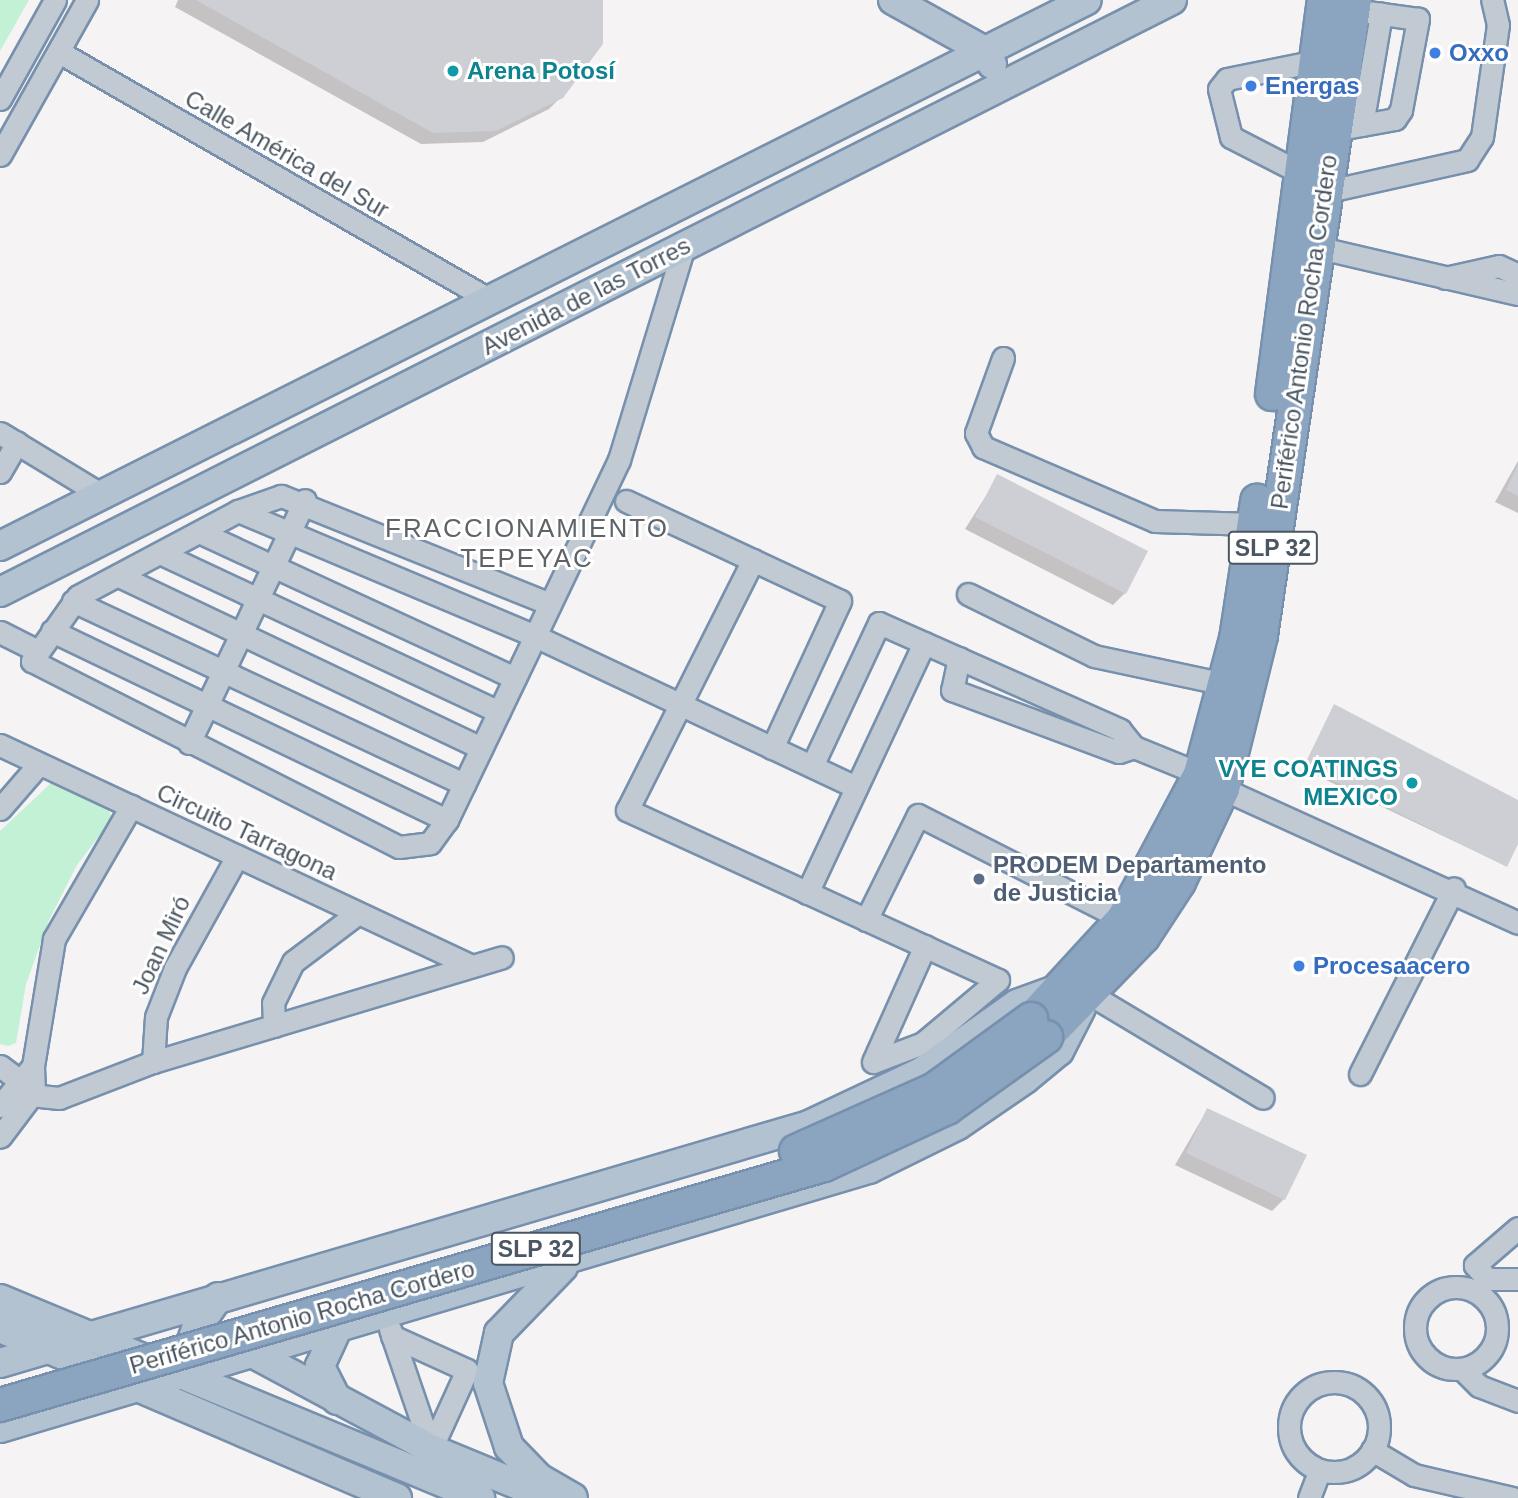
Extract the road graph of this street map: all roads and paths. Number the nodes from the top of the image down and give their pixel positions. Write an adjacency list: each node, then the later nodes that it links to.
1 (55, 0): 13 (street)
2 (88, 0): 10 (street)
3 (893, 0): 9 (main road)
4 (1087, 0): 9 (main road, Avenida de las Torres)
5 (1172, 0): 12 (main road, Avenida de las Torres)
6 (1324, 0): 11 (highway, Periférico Antonio Rocha Cordero / SLP 32)
7 (1492, 0): 16 (street)
8 (1379, 8): 14 (highway, Periférico Antonio Rocha Cordero / SLP 32); 14 (street)
9 (985, 51): 12 (main road); 22 (main road, Avenida de las Torres)
10 (58, 52): 15 (street); 22 (street, Calle América del Sur)
11 (1316, 61): 16 (highway, Periférico Antonio Rocha Cordero / SLP 32); 16 (street)
12 (1004, 85): 17 (main road, Avenida de las Torres)
13 (0, 99)
14 (1348, 128): 16 (highway, Periférico Antonio Rocha Cordero / SLP 32)
15 (0, 155)
16 (1313, 183): 18 (highway, Periférico Antonio Rocha Cordero / SLP 32); 30 (highway, Periférico Antonio Rocha Cordero / SLP 32)
17 (684, 246): 38 (main road, Avenida de las Torres); 42 (street)
18 (1316, 247): 20 (street); 63 (highway, Periférico Antonio Rocha Cordero / SLP 32)
19 (1518, 275): 20 (street)
20 (1445, 278): 21 (street)
21 (1518, 294)
22 (490, 300): 26 (main road, Avenida de las Torres)
23 (1003, 358): 30 (street)
24 (9, 438): 25 (street); 26 (street)
25 (0, 472)
26 (102, 495): 33 (main road, Avenida de las Torres)
27 (304, 500): 29 (street); 32 (street); 42 (street)
28 (626, 501): 35 (street)
29 (238, 512): 31 (street); 32 (street)
30 (1254, 524): 52 (highway, Periférico Antonio Rocha Cordero / SLP 32)
31 (199, 533): 34 (street); 36 (street)
32 (290, 533): 36 (street); 46 (street)
33 (0, 546)
34 (162, 554): 37 (street); 40 (street)
35 (753, 561): 53 (street); 60 (street)
36 (275, 566): 40 (street); 51 (street)
37 (119, 576): 41 (street); 45 (street)
38 (0, 592)
39 (968, 594): 52 (street)
40 (259, 598): 45 (street); 55 (street)
41 (73, 601): 43 (street); 50 (street)
42 (550, 604): 46 (street)
43 (52, 631): 48 (street); 54 (street)
44 (0, 632): 48 (street)
45 (242, 634): 50 (street); 59 (street)
46 (535, 636): 51 (street); 53 (street)
47 (924, 643): 49 (street); 62 (street); 65 (street)
48 (38, 651): 56 (street)
49 (959, 658): 58 (street); 58 (street)
50 (223, 671): 54 (street); 64 (street)
51 (514, 678): 55 (street)
52 (1225, 684): 63 (highway, Periférico Antonio Rocha Cordero / SLP 32)
53 (680, 704): 60 (street); 71 (street)
54 (206, 707): 56 (street); 68 (street)
55 (499, 712): 59 (street)
56 (189, 743): 68 (street)
57 (0, 745): 61 (street, Circuito Tarragona)
58 (1134, 747): 63 (street)
59 (481, 748): 64 (street)
60 (772, 748): 62 (street)
61 (39, 764): 66 (street, Circuito Tarragona); 67 (street)
62 (812, 766): 65 (street)
63 (1211, 782): 70 (street); 73 (highway, Periférico Antonio Rocha Cordero / SLP 32); 79 (highway, Periférico Antonio Rocha Cordero / SLP 32)
64 (464, 784): 68 (street)
65 (856, 787): 71 (street)
66 (131, 806): 69 (street, Circuito Tarragona); 84 (street)
67 (0, 808)
68 (447, 820)
69 (237, 856): 72 (street, Circuito Tarragona); 82 (street, Joan Miró)
70 (1454, 888): 75 (street); 85 (street)
71 (807, 892): 74 (street)
72 (358, 913): 78 (street, Circuito Tarragona); 80 (street)
73 (1122, 919): 74 (street); 79 (highway, Periférico Antonio Rocha Cordero / SLP 32)
74 (866, 920): 76 (street)
75 (1518, 923)
76 (925, 946): 76 (street)
77 (502, 957): 78 (street)
78 (472, 966): 80 (street)
79 (1081, 995): 81 (highway, Periférico Antonio Rocha Cordero / SLP 32); 87 (street); 91 (main road); 93 (main road)
80 (274, 1026): 82 (street)
81 (1039, 1028): 111 (highway, Periférico Antonio Rocha Cordero / SLP 32, bridge); 115 (highway, Periférico Antonio Rocha Cordero / SLP 32, bridge)
82 (153, 1062): 86 (street)
83 (0, 1066): 84 (street)
84 (26, 1072): 86 (street); 88 (street)
85 (1360, 1074)
86 (34, 1093): 88 (street)
87 (1263, 1098)
88 (8, 1107): 89 (street)
89 (0, 1137)
90 (1518, 1228): 92 (street)
91 (570, 1260): 99 (main road); 127 (main road)
92 (1478, 1260): 94 (street); 95 (street)
93 (290, 1276): 96 (main road); 103 (main road)
94 (1507, 1280): 98 (street)
95 (1443, 1289): 98 (street); 108 (street)
96 (219, 1297): 102 (main road); 110 (main road)
97 (0, 1299): 102 (main road)
98 (1493, 1309): 108 (street)
99 (389, 1325): 101 (main road); 119 (street); 119 (street)
100 (0, 1328): 104 (main road)
101 (337, 1329): 103 (main road); 113 (main road)
102 (88, 1336): 104 (main road); 107 (main road); 110 (main road)
103 (302, 1339): 105 (main road)
104 (48, 1349): 106 (main road); 107 (main road)
105 (254, 1354): 110 (main road); 113 (main road)
106 (0, 1363)
107 (85, 1365): 112 (main road); 116 (main road)
108 (1462, 1369): 114 (street)
109 (0, 1371): 118 (main road)
110 (181, 1376): 112 (main road); 117 (main road); 125 (main road)
111 (0, 1384)
112 (136, 1389): 116 (main road); 117 (main road)
113 (337, 1400): 119 (main road)
114 (1518, 1401)
115 (0, 1405)
116 (63, 1410): 118 (main road)
117 (186, 1411): 121 (main road)
118 (0, 1427)
119 (430, 1449): 126 (main road)
120 (1373, 1450): 122 (street); 122 (street); 129 (street)
121 (287, 1452): 123 (main road); 124 (main road)
122 (1320, 1470): 128 (street)
123 (355, 1498)
124 (397, 1498)
125 (480, 1498)
126 (550, 1498)
127 (573, 1498)
128 (1310, 1498)
129 (1513, 1498)

